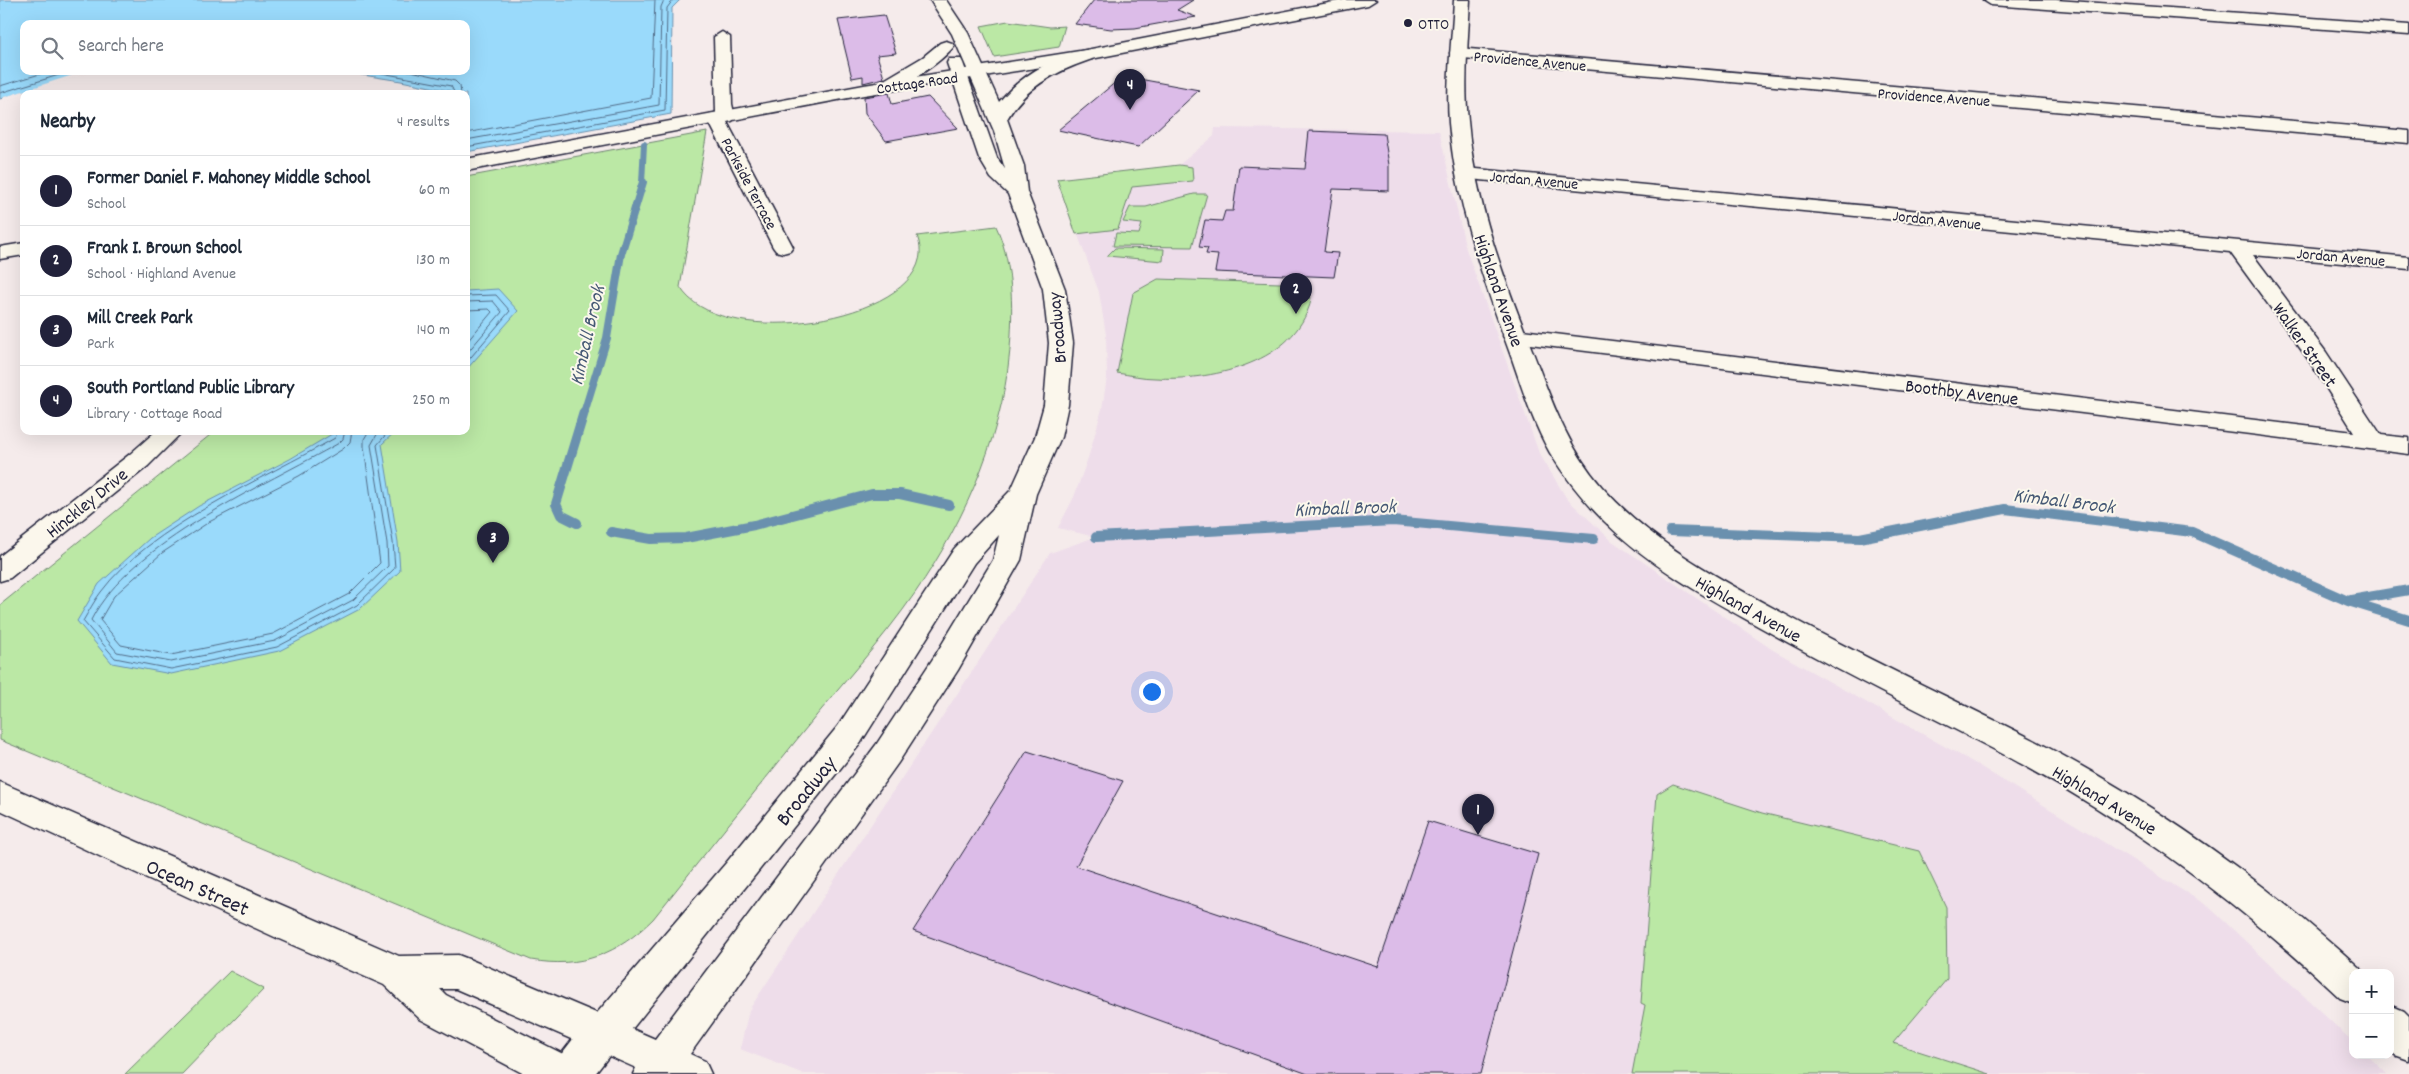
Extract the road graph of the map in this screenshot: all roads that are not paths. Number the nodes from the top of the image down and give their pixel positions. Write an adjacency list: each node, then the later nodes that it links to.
1 (1462, 0): 8 (street, Highland Avenue)
2 (1991, 0): 5 (street)
3 (1359, 1): 9 (street, Cottage Road)
4 (940, 5): 7 (street, Broadway); 10 (street, Broadway)
5 (2409, 30)
6 (722, 37): 13 (street)
7 (946, 46): 11 (street, Broadway); 12 (street)
8 (1458, 53): 15 (street, Providence Avenue); 17 (street, Highland Avenue)
9 (1086, 55): 10 (street, Cottage Road); 14 (street)
10 (977, 73): 11 (street, Cottage Road); 14 (street, Broadway)
11 (958, 76): 12 (street, Cottage Road); 18 (street, Broadway)
12 (885, 87): 13 (street, Cottage Road)
13 (721, 118): 16 (street, Cottage Road); 19 (street, Parkside Terrace)
14 (998, 119): 18 (street, Broadway)
15 (2409, 138)
16 (470, 164)
17 (1466, 174): 20 (street, Jordan Avenue); 24 (street, Highland Avenue)
18 (1017, 192): 28 (street, Broadway)
19 (783, 247)
20 (2237, 247): 23 (street, Jordan Avenue); 26 (street, Walker Street)
21 (20, 250): 22 (street)
22 (0, 253)
23 (2409, 263)
24 (1514, 336): 26 (street, Boothby Avenue); 32 (street, Highland Avenue)
25 (167, 435): 29 (street, Hinckley Drive)
26 (2373, 442): 27 (street, Boothby Avenue)
27 (2409, 446)
28 (1023, 494): 34 (street, Broadway); 36 (street, Broadway)
29 (0, 570)
30 (0, 795): 31 (street, Ocean Street)
31 (397, 973): 34 (street, Ocean Street); 37 (street, Ocean Street)
32 (2349, 982)
33 (2394, 1027): 35 (street)
34 (601, 1034): 36 (street, Ocean Street); 38 (street, Broadway)
35 (2409, 1042)
36 (669, 1070)
37 (563, 1074)
38 (570, 1074)

